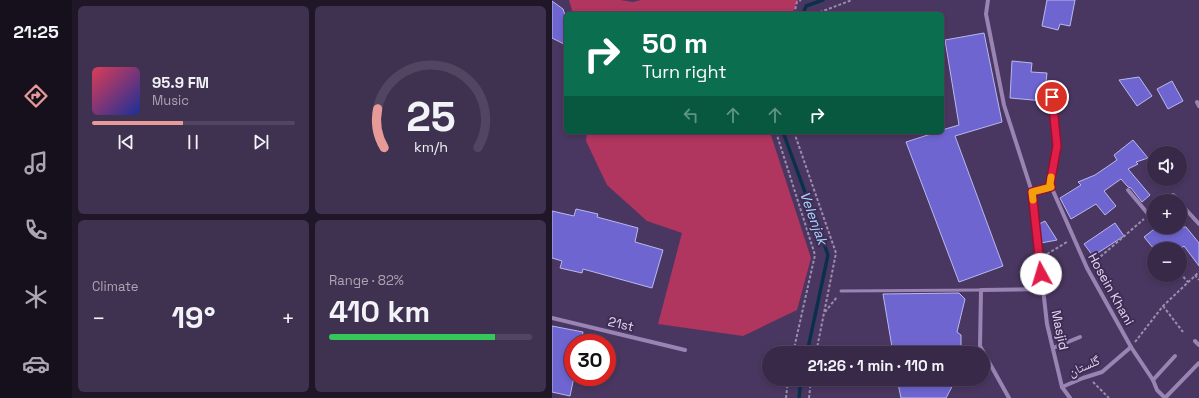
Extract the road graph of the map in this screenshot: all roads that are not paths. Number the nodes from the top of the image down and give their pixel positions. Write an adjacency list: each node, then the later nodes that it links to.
1 (988, 0): 5 (street)
2 (1052, 97): 3 (street)
3 (1051, 186): 5 (street); 14 (street, Hosein Khani)
4 (1128, 190): 7 (street)
5 (1032, 192): 9 (street, Masjid)
6 (1187, 211): 8 (street)
7 (1147, 214)
8 (1199, 224)
9 (1042, 289): 10 (street); 15 (street, Masjid)
10 (981, 290): 11 (lane); 21 (street)
11 (841, 291)
12 (552, 318): 16 (street, 21st)
13 (1080, 337): 15 (street)
14 (1132, 347): 19 (street, Hosein Khani); 20 (street, گلستان)
15 (1053, 348): 20 (street, Masjid)
16 (685, 350)
17 (1175, 356): 19 (street)
18 (1199, 363): 23 (street)
19 (1153, 380): 23 (street, Hosein Khani)
20 (1062, 387): 22 (street, Masjid)
21 (1009, 398)
22 (1070, 398)
23 (1165, 398)

